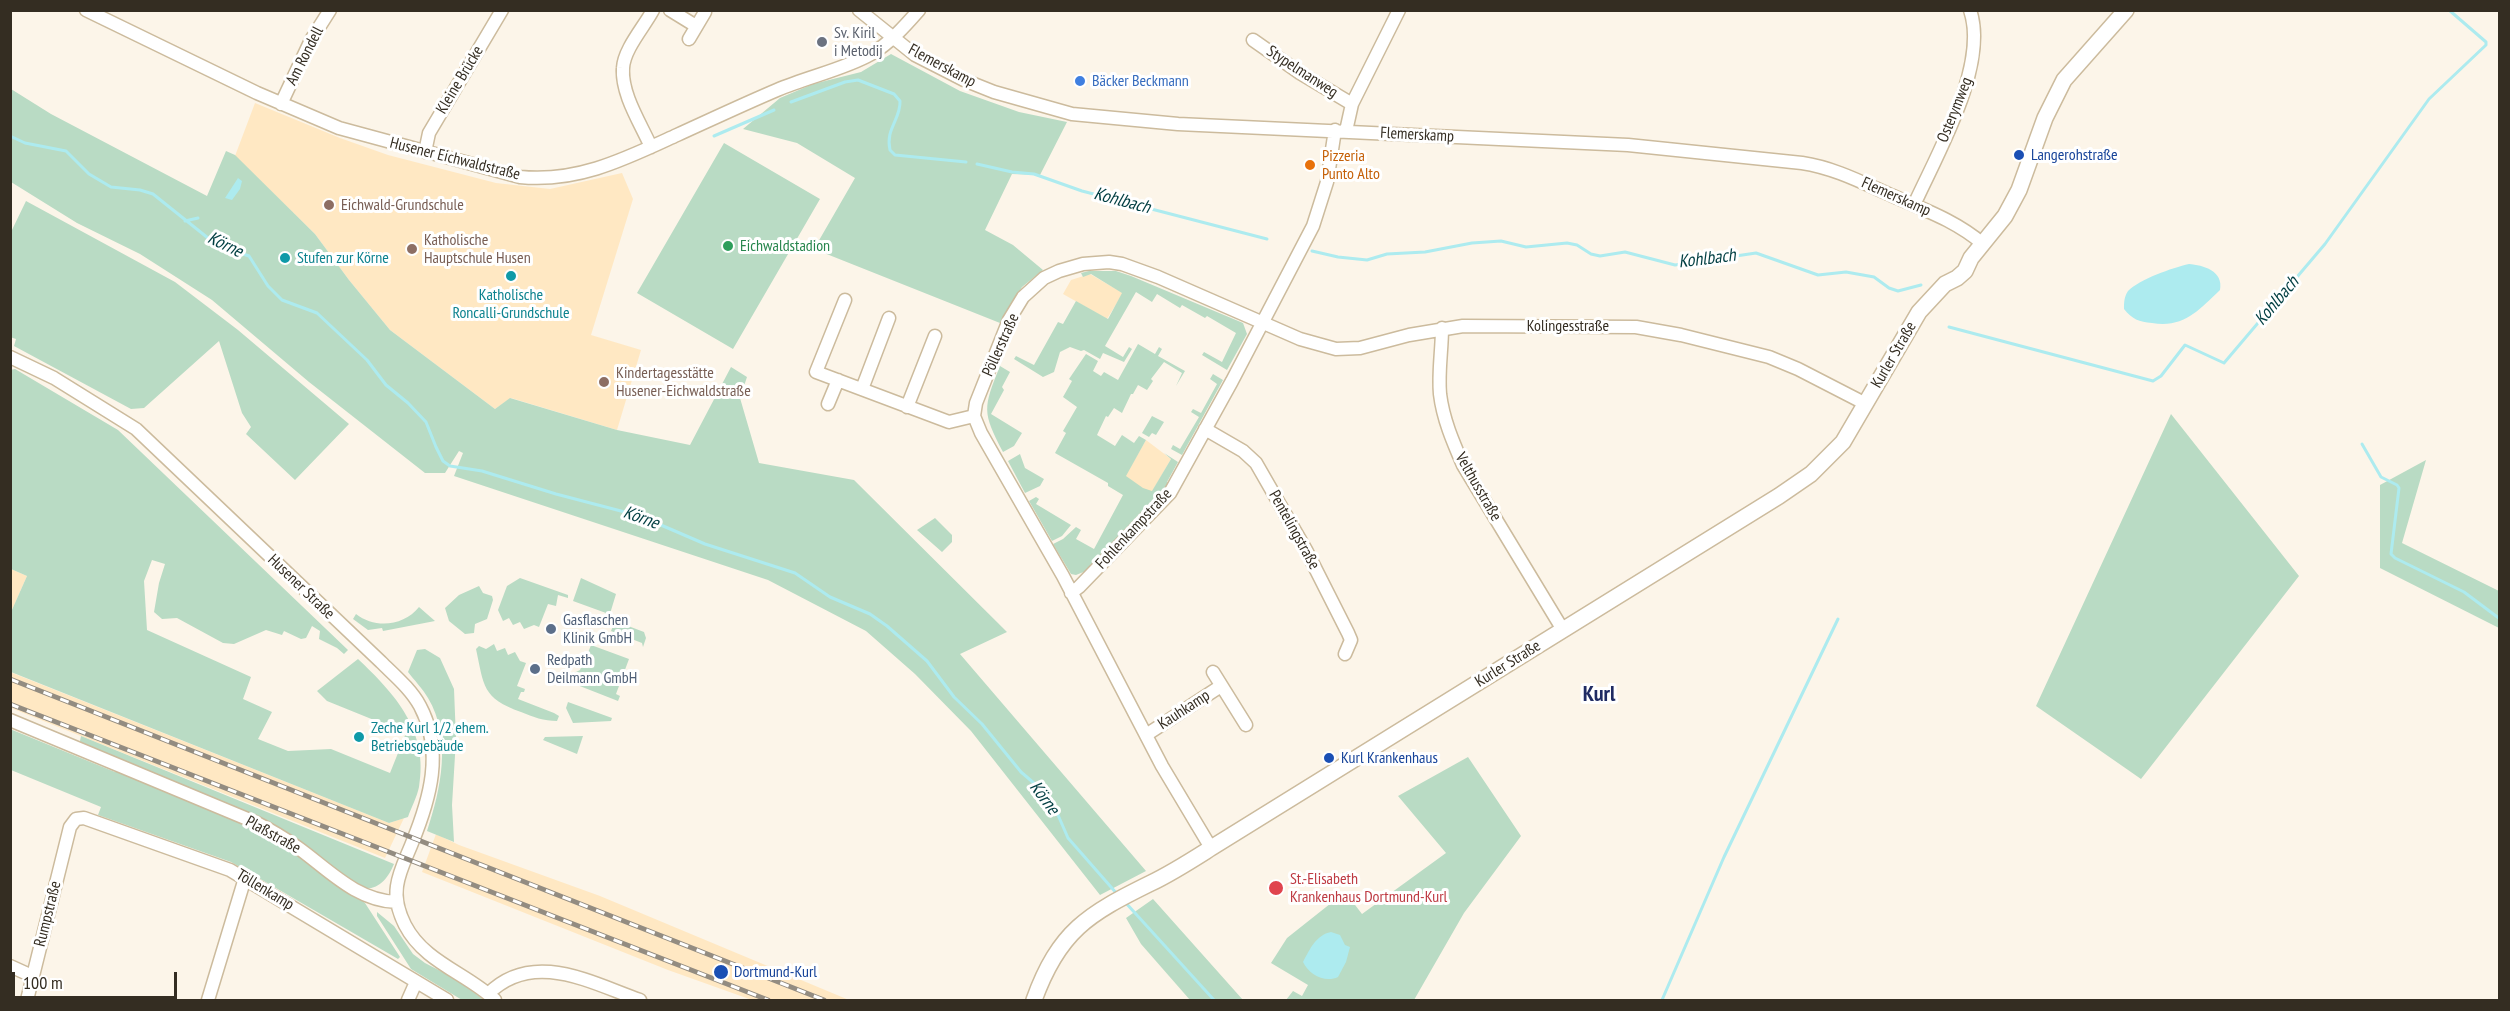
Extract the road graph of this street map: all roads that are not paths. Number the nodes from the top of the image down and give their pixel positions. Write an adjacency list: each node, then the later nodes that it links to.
1 (86, 10): 16 (street, Husener Eichwaldstraße)
2 (330, 10): 16 (street, Am Rondell)
3 (502, 10): 20 (street, Kleine Brücke)
4 (653, 10): 19 (street)
5 (670, 10): 12 (street)
6 (859, 10): 13 (street, Flemerskamp)
7 (919, 10): 13 (street, Husener Eichwaldstraße)
8 (1399, 10): 17 (street, Stypelmanweg)
9 (1970, 10): 21 (street, Osterymweg)
10 (2126, 10): 22 (main road, Kurler Straße)
11 (705, 12): 12 (street)
12 (696, 26): 14 (street)
13 (893, 37): 18 (street, Flemerskamp); 19 (street, Husener Eichwaldstraße)
14 (689, 39)
15 (1253, 40): 17 (street, Stypelmanweg)
16 (281, 104): 20 (street, Husener Eichwaldstraße)
17 (1352, 104): 18 (street, Stypelmanweg)
18 (1340, 130): 21 (street, Flemerskamp); 25 (street, Fohlenkampstraße)
19 (651, 147): 20 (street, Husener Eichwaldstraße)
20 (425, 152)
21 (1914, 205): 22 (street, Flemerskamp)
22 (1983, 244): 32 (main road, Kurler Straße)
23 (845, 300): 29 (street)
24 (889, 318): 30 (street)
25 (1263, 322): 26 (street, Kolingesstraße); 34 (street, Pöllerstraße); 35 (street, Fohlenkampstraße)
26 (1442, 328): 32 (street, Kolingesstraße); 37 (street, Velthusstraße)
27 (935, 336): 33 (street)
28 (10, 357): 47 (street, Husener Straße)
29 (838, 380): 30 (street); 31 (street)
30 (862, 389): 33 (street)
31 (828, 404)
32 (1866, 404): 37 (main road, Kurler Straße)
33 (907, 407): 34 (street)
34 (975, 416): 36 (street)
35 (1205, 429): 36 (street, Fohlenkampstraße); 38 (street, Pentelingstraße)
36 (1071, 593): 43 (street)
37 (1563, 630): 45 (main road, Kurler Straße)
38 (1345, 654)
39 (1213, 672): 40 (street, Kauhkamp)
40 (1221, 686): 42 (street, Kauhkamp); 43 (street, Kauhkamp)
41 (10, 720): 47 (street, Plaßstraße)
42 (1246, 725)
43 (1146, 735): 45 (street)
44 (70, 827): 46 (street, Töllenkamp); 49 (street, Rumpstraße)
45 (1211, 849): 57 (main road, Kurler Straße)
46 (245, 879): 50 (street, Töllenkamp); 53 (street)
47 (397, 902): 51 (street)
48 (10, 966): 49 (street)
49 (32, 976): 52 (street, Rumpstraße)
50 (416, 982): 54 (street); 55 (street, Töllenkamp)
51 (491, 997): 56 (street)
52 (27, 1000)
53 (208, 1000)
54 (408, 1000)
55 (447, 1000)
56 (640, 1000)
57 (1034, 1000)

